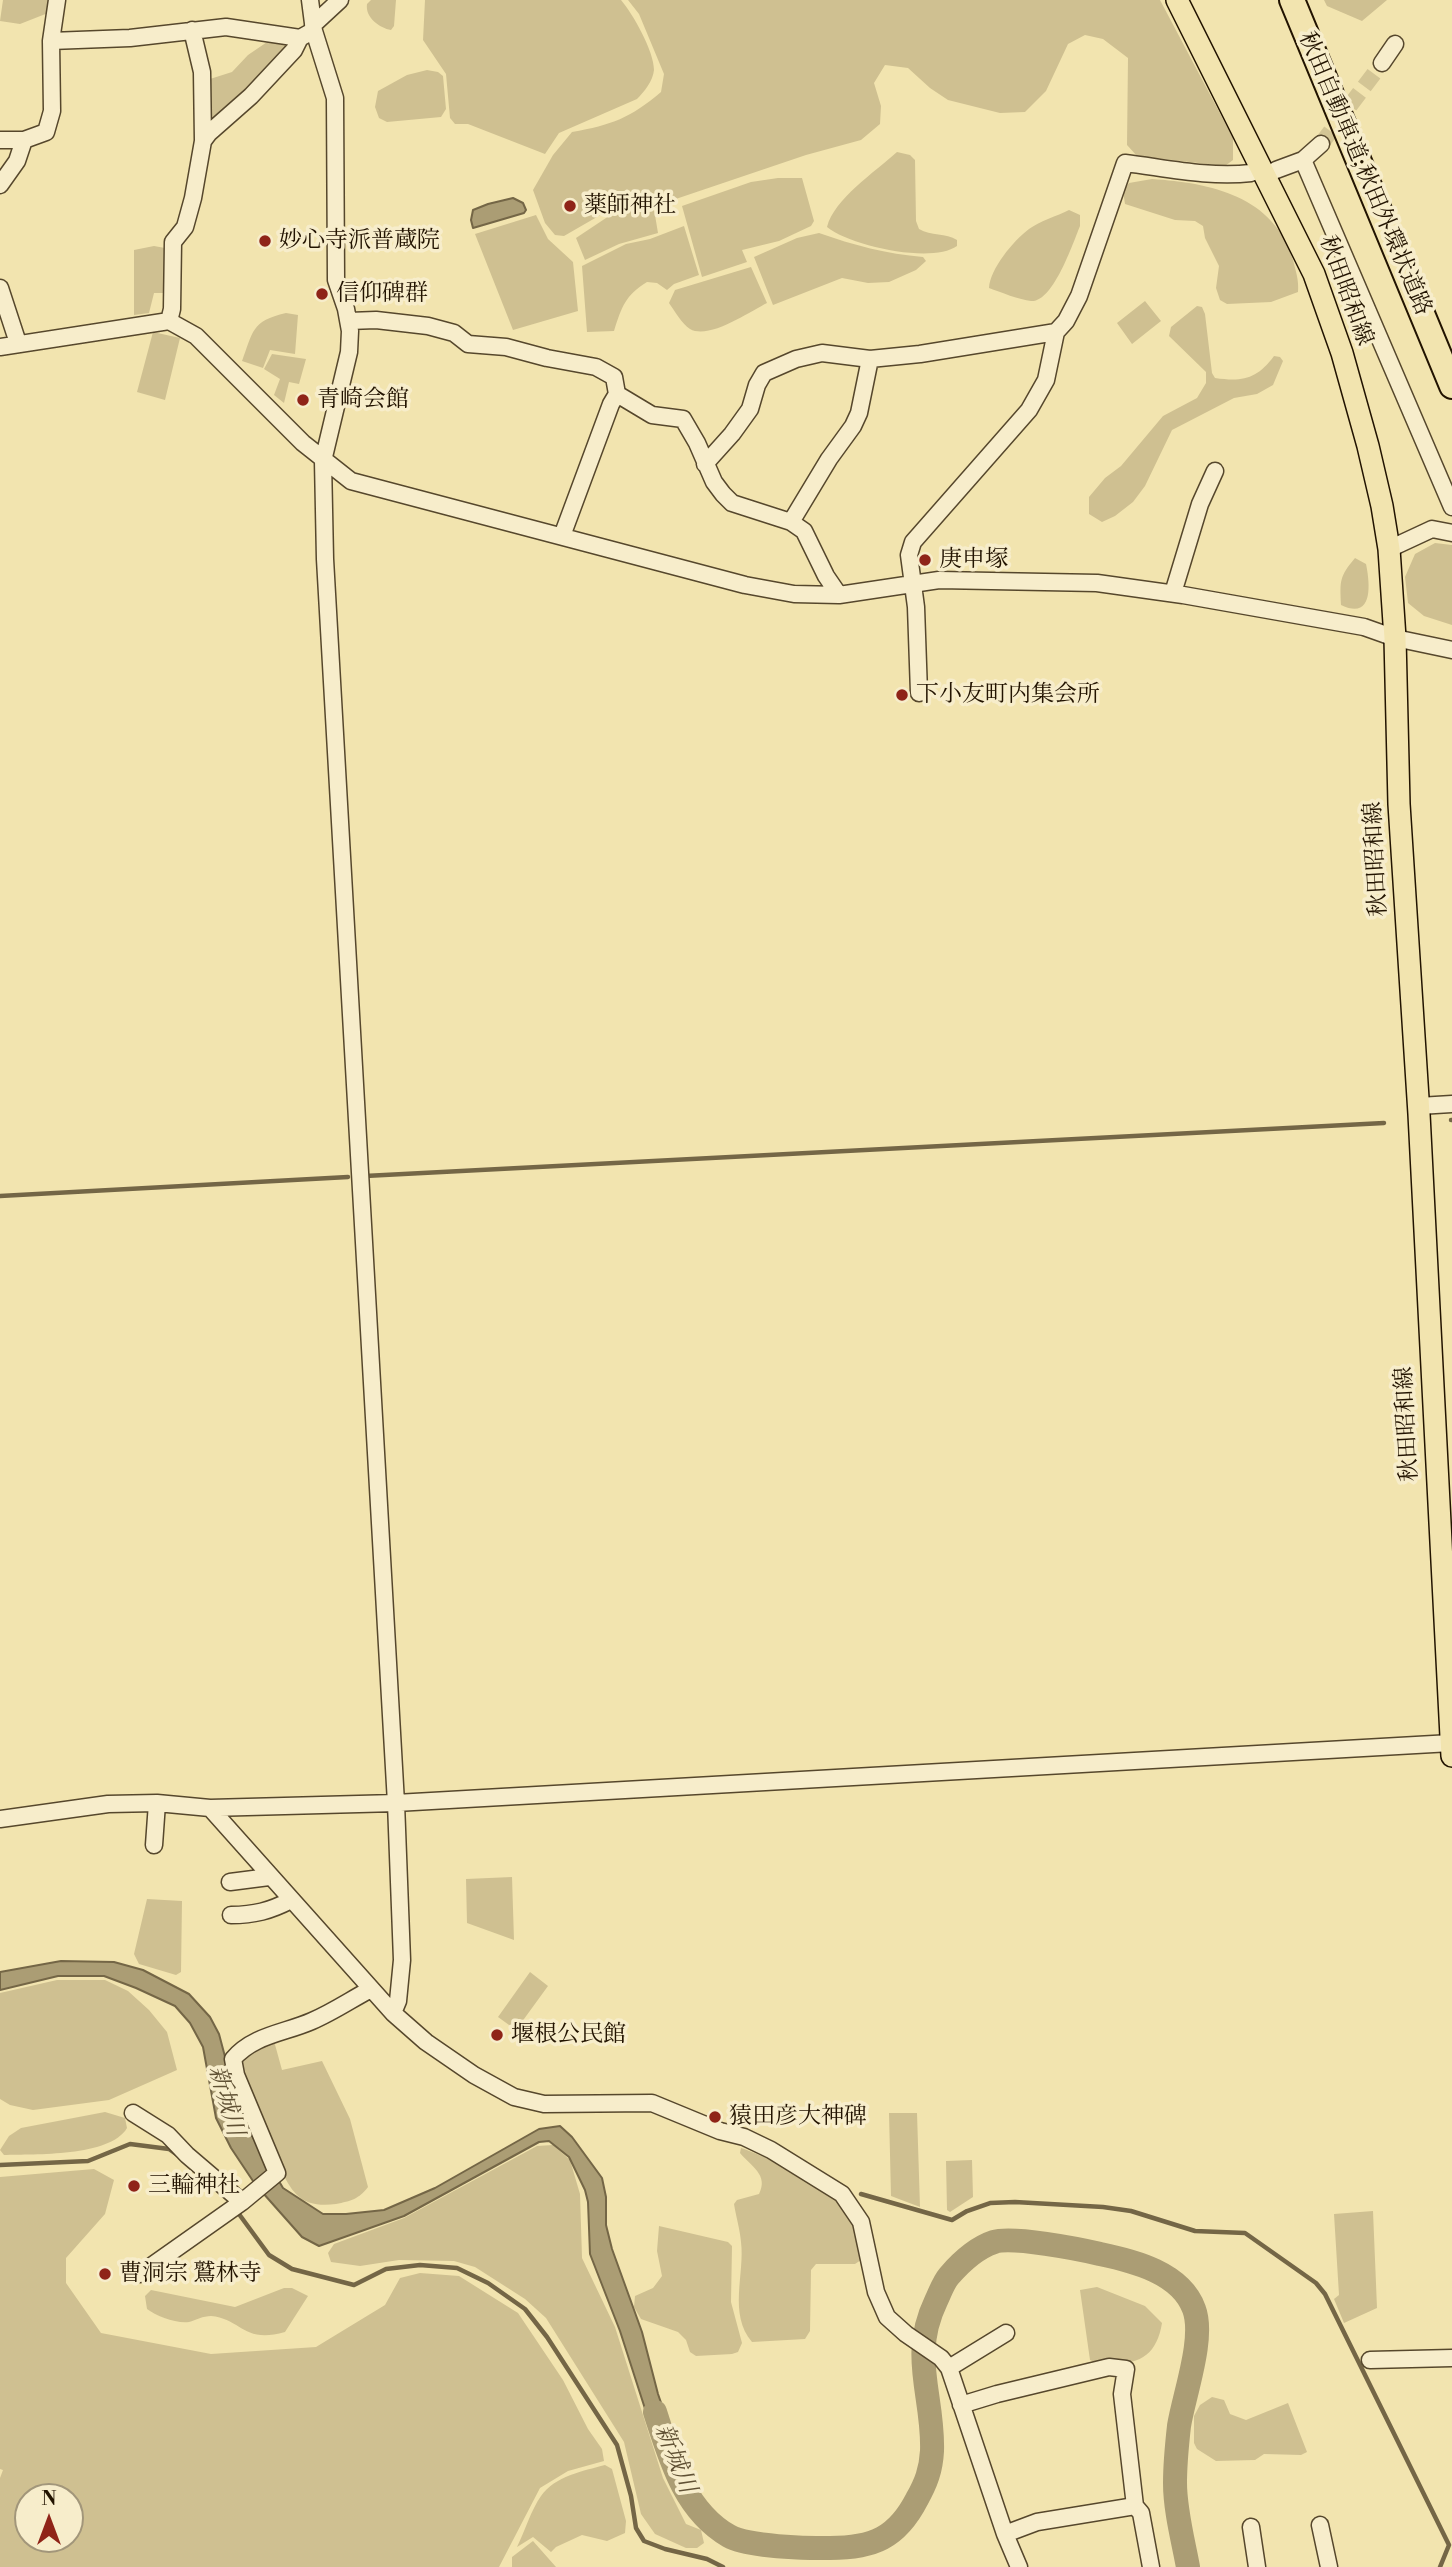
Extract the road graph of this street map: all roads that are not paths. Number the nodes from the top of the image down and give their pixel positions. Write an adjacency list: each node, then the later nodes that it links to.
1 (57, 0): 8 (street)
2 (310, 0): 7 (street)
3 (340, 0): 7 (street)
4 (1177, 0): 35 (main road, 秋田昭和線)
5 (1292, 0): 26 (highway, 秋田自動車道;秋田外環状道路)
6 (192, 30): 7 (street); 8 (street); 13 (street)
7 (309, 31): 13 (street); 21 (street)
8 (51, 41): 12 (street)
9 (1395, 44): 10 (street)
10 (1382, 63)
11 (0, 141): 12 (street)
12 (24, 141): 18 (street)
13 (203, 141): 20 (street)
14 (1321, 144): 15 (street)
15 (1303, 160): 16 (street); 31 (street)
16 (1276, 170)
17 (1251, 173): 22 (street)
18 (0, 184)
19 (0, 288): 23 (street)
20 (169, 321): 23 (street); 28 (street)
21 (349, 321): 27 (street); 28 (street)
22 (1056, 332): 25 (street); 36 (street)
23 (18, 343): 24 (street)
24 (0, 347)
25 (870, 359): 29 (street); 32 (street)
26 (1452, 386)
27 (617, 394): 29 (street); 34 (street)
28 (323, 461): 34 (street); 47 (street)
29 (705, 464): 32 (street)
30 (1214, 471): 37 (street)
31 (1452, 508)
32 (791, 522): 38 (street)
33 (1452, 533): 35 (street)
34 (562, 536): 38 (street)
35 (1389, 549): 39 (main road, 秋田昭和線)
36 (912, 583): 37 (street); 38 (street); 41 (street)
37 (1174, 593): 39 (street)
38 (839, 594)
39 (1395, 638): 40 (street); 43 (main road, 秋田昭和線)
40 (1452, 650)
41 (919, 693)
42 (1452, 1104): 43 (street)
43 (1419, 1106): 44 (main road, 秋田昭和線)
44 (1451, 1743): 45 (main road, 秋田昭和線); 47 (street)
45 (1452, 1756)
46 (157, 1803): 48 (street); 49 (street); 50 (street)
47 (396, 1803): 48 (street); 56 (street)
48 (210, 1808): 51 (street)
49 (0, 1819)
50 (154, 1845)
51 (269, 1877): 52 (street); 53 (street)
52 (230, 1882)
53 (291, 1900): 54 (street); 55 (street)
54 (231, 1915)
55 (371, 1989): 56 (street); 58 (street)
56 (393, 2013): 63 (street)
57 (133, 2113): 58 (street)
58 (241, 2203): 59 (street)
59 (140, 2274)
60 (1006, 2333): 63 (street)
61 (1452, 2358): 62 (street)
62 (1370, 2360)
63 (945, 2363): 64 (street)
64 (961, 2405): 65 (street); 68 (street)
65 (1135, 2506): 68 (street); 70 (street)
66 (1320, 2525): 72 (street)
67 (1251, 2527): 71 (street)
68 (1005, 2534): 69 (street)
69 (1019, 2567)
70 (1151, 2567)
71 (1257, 2567)
72 (1329, 2567)

